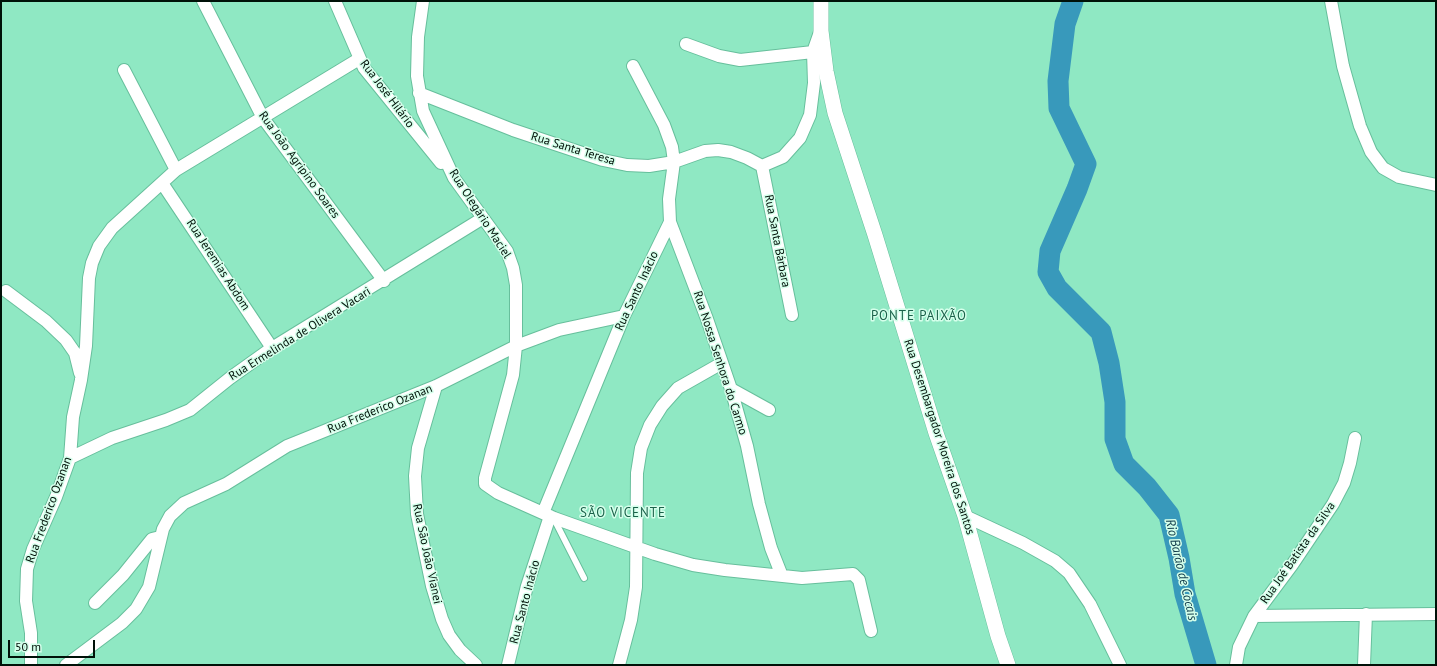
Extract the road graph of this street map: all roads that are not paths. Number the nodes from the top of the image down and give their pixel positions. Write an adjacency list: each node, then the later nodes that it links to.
1 (203, 1): 13 (street, Rua João Agripino Soares)
2 (335, 1): 9 (street, Rua José Hilário)
3 (423, 1): 12 (street, Rua Olegário Maciel)
4 (821, 1): 6 (street, Rua Desembargador Moreira dos Santos)
5 (1331, 1): 19 (street)
6 (821, 31): 8 (street); 36 (street, Rua Desembargador Moreira dos Santos)
7 (686, 44): 8 (street)
8 (813, 52): 15 (street)
9 (359, 59): 13 (street); 17 (street, Rua José Hilário)
10 (633, 66): 14 (street, Rua Santo Inácio)
11 (124, 70): 16 (street)
12 (418, 93): 14 (street, Rua Santa Teresa); 17 (street, Rua Olegário Maciel)
13 (263, 118): 16 (street); 22 (street, Rua João Agripino Soares)
14 (674, 162): 15 (street, Rua Santa Teresa); 21 (street, Rua Santo Inácio)
15 (762, 166): 24 (street, Rua Santa Bárbara)
16 (176, 170): 18 (street)
17 (454, 178): 20 (street, Rua Olegário Maciel)
18 (162, 183): 27 (street, Rua Jeremias Abdom); 29 (street)
19 (1436, 185)
20 (483, 218): 22 (street, Rua Ermelinda de Olivera Vacari); 26 (street, Rua Olegário Maciel)
21 (670, 222): 25 (street, Rua Santo Inácio); 28 (street, Rua Nossa Senhora do Carmo)
22 (384, 281): 27 (street, Rua Ermelinda de Olivera Vacari)
23 (6, 291): 29 (street, Rua Frederico Ozanan)
24 (792, 315)
25 (624, 316): 26 (street, Rua Frederico Ozanan); 35 (street, Rua Santo Inácio)
26 (516, 346): 30 (street, Rua Frederico Ozanan); 35 (street, Rua Olegário Maciel)
27 (272, 348): 34 (street, Rua Ermelinda de Olivera Vacari)
28 (722, 363): 31 (street, Rua Nossa Senhora do Carmo); 38 (street)
29 (81, 380): 34 (street, Rua Frederico Ozanan)
30 (436, 386): 37 (street, Rua Frederico Ozanan); 48 (street, Rua São João Vianei)
31 (731, 388): 32 (street); 39 (street, Rua Nossa Senhora do Carmo)
32 (769, 410)
33 (1355, 438): 44 (street, Rua Joé Batista da Silva)
34 (70, 458): 46 (street, Rua Frederico Ozanan)
35 (549, 516): 38 (street); 40 (lane); 49 (street, Rua Santo Inácio)
36 (965, 516): 51 (street, Rua Desembargador Moreira dos Santos); 52 (street)
37 (160, 537): 41 (street, Rua Frederico Ozanan); 47 (street, Rua Frederico Ozanan)
38 (637, 548): 39 (street); 50 (street)
39 (782, 576): 45 (street)
40 (584, 578)
41 (95, 602)
42 (1366, 614): 43 (street); 44 (street); 54 (street)
43 (1436, 614)
44 (1254, 616): 53 (street, Rua Joé Batista da Silva)
45 (871, 631)
46 (31, 665)
47 (66, 665)
48 (476, 665)
49 (508, 665)
50 (619, 665)
51 (1008, 665)
52 (1120, 665)
53 (1236, 665)
54 (1364, 665)

